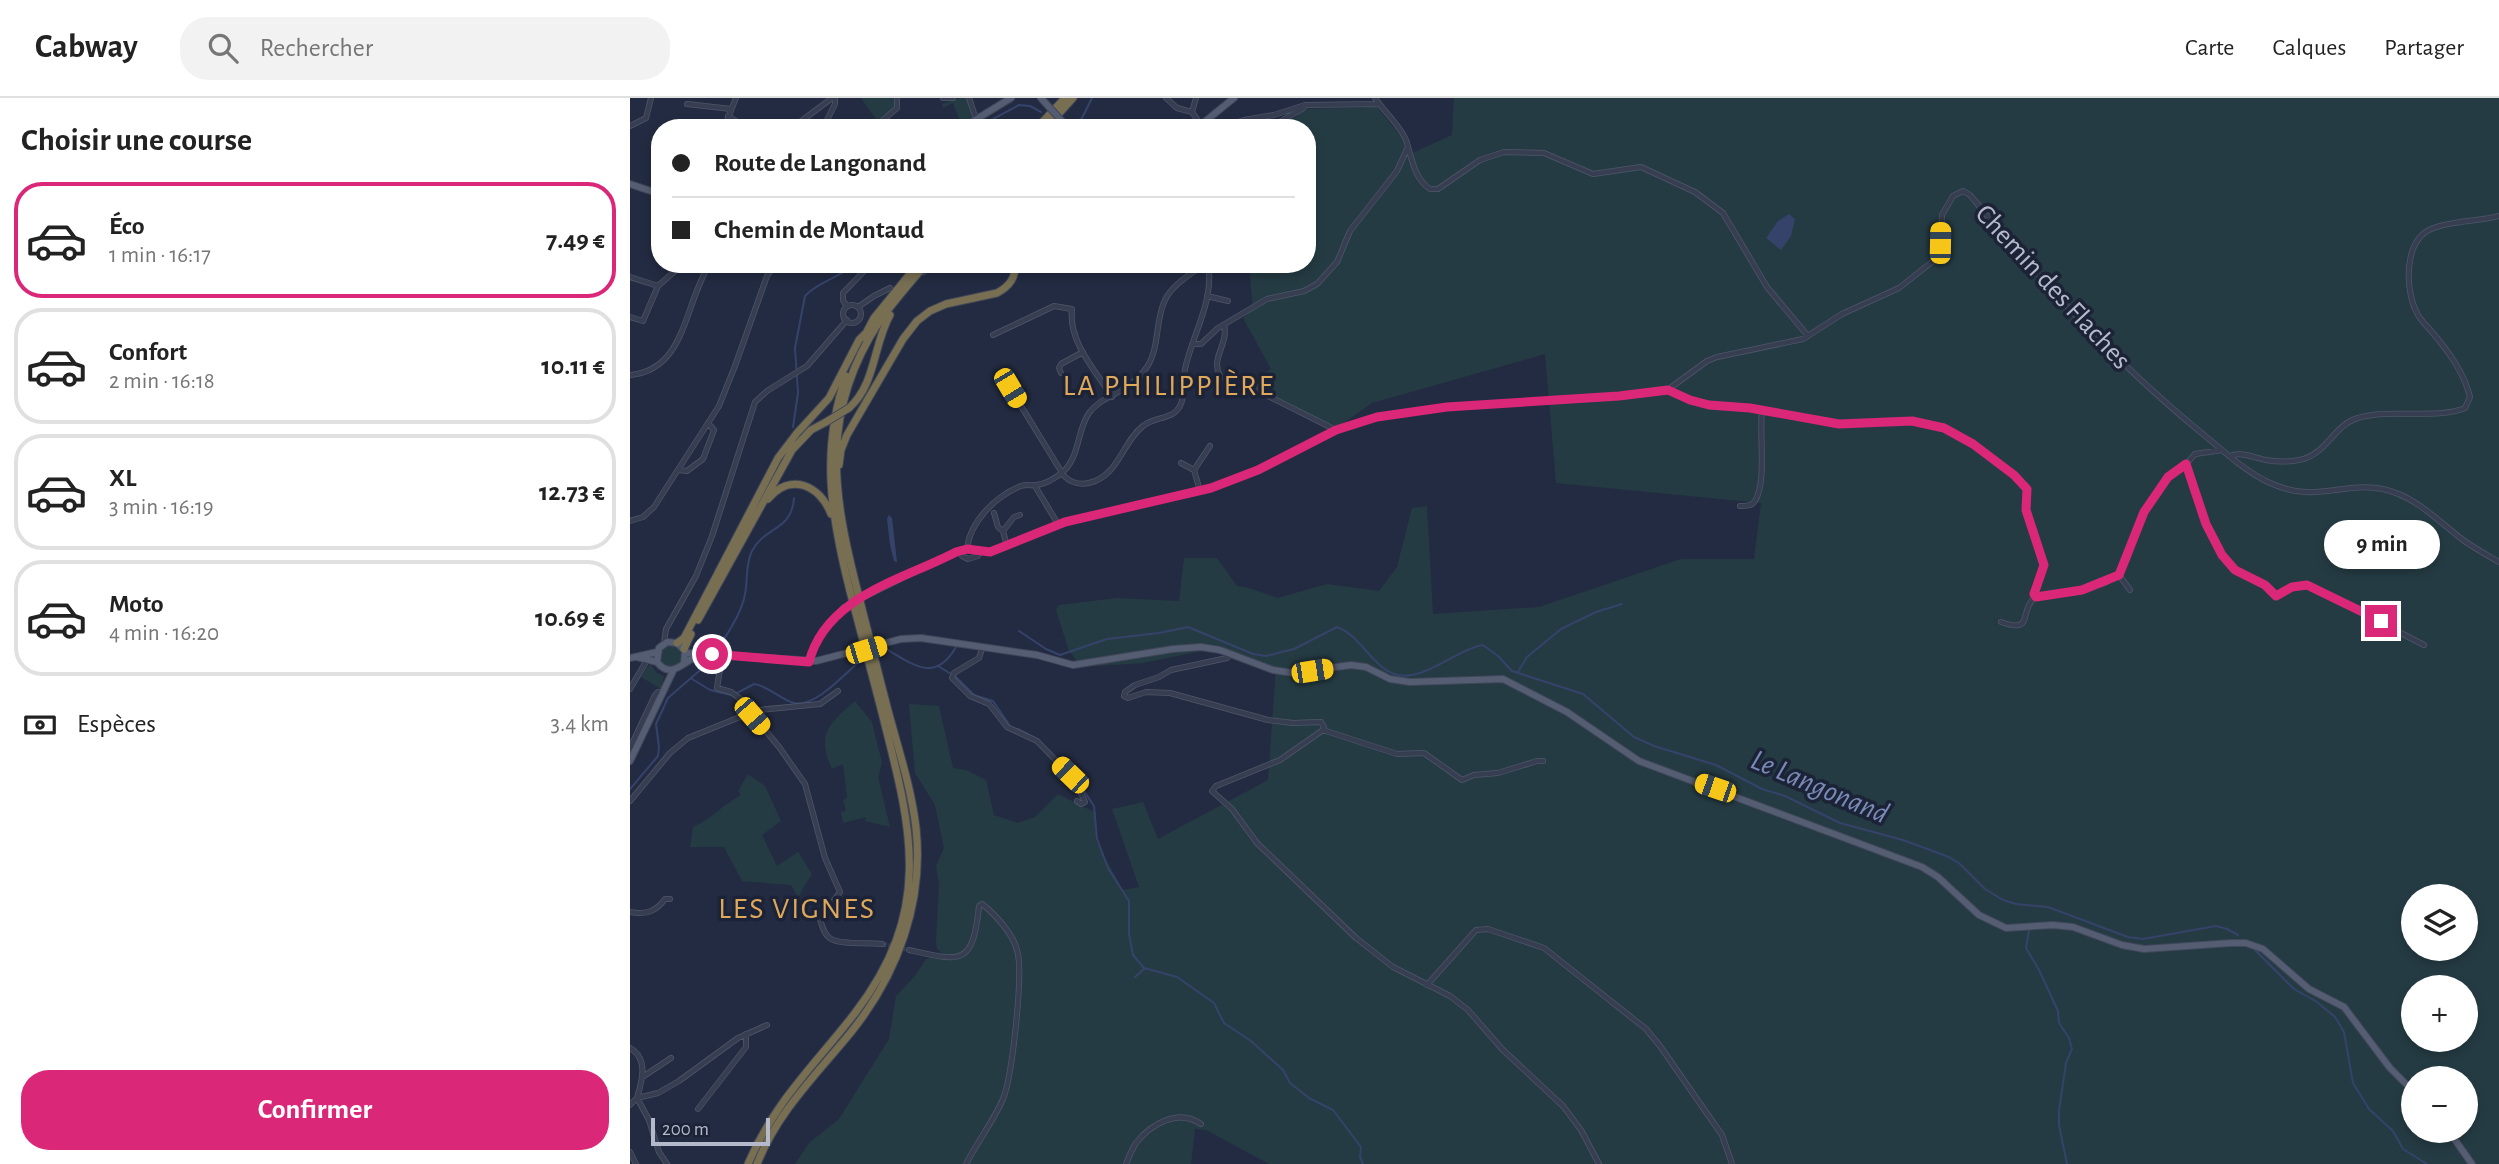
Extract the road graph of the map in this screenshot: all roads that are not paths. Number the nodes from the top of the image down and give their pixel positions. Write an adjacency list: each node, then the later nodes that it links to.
1 (651, 98): 34 (street)
2 (736, 98): 18 (street)
3 (833, 98): 23 (street); 24 (street)
4 (897, 98): 25 (street)
5 (943, 98): 6 (street)
6 (953, 98)
7 (969, 98): 26 (street)
8 (1011, 98): 26 (main road)
9 (1041, 98): 29 (main road, bridge)
10 (1073, 98): 28 (highway)
11 (1166, 98): 19 (street)
12 (1196, 98): 19 (street)
13 (1234, 98): 31 (main road)
14 (1064, 99): 27 (highway)
15 (1377, 100): 17 (street); 35 (street)
16 (687, 104): 18 (street)
17 (1305, 105): 32 (street); 33 (street)
18 (731, 109): 20 (street)
19 (1192, 112): 30 (street)
20 (728, 116): 21 (street); 22 (street)
21 (727, 119)
22 (733, 119)
23 (804, 119)
24 (828, 119)
25 (884, 119)
26 (976, 119)
27 (1045, 119)
28 (1054, 119)
29 (1060, 119)
30 (1196, 119)
31 (1208, 119)
32 (1253, 119)
33 (1285, 119)
34 (630, 126)
35 (1407, 149): 58 (street); 61 (street)
36 (630, 184): 37 (main road)
37 (651, 191)
38 (2499, 216): 74 (street)
39 (672, 273): 49 (street)
40 (705, 273): 65 (street)
41 (769, 273): 70 (street)
42 (863, 273): 54 (street)
43 (910, 273): 59 (highway)
44 (923, 273): 52 (highway)
45 (1015, 273): 80 (highway)
46 (1194, 273): 68 (street)
47 (1209, 273): 51 (street)
48 (630, 277): 49 (street)
49 (657, 286): 56 (street)
50 (890, 288): 55 (street)
51 (1207, 296): 53 (street); 62 (street)
52 (896, 300): 80 (highway); 84 (highway, bridge)
53 (1228, 301)
54 (847, 307): 55 (street); 57 (street)
55 (858, 307): 57 (street)
56 (630, 317)
57 (847, 320): 101 (street)
58 (1224, 325): 62 (street); 71 (street)
59 (866, 333): 89 (highway); 102 (highway)
60 (993, 335): 63 (street)
61 (1808, 336): 67 (street, Chemin des Flaches); 73 (street, Chemin des Flaches)
62 (1194, 344): 79 (street)
63 (1083, 352): 64 (street); 68 (street)
64 (1061, 373)
65 (630, 375)
66 (1007, 376): 79 (street)
67 (1668, 390): 69 (street); 71 (street)
68 (1112, 397): 79 (street)
69 (1762, 411): 83 (street); 99 (street)
70 (708, 423): 77 (street); 77 (street)
71 (1336, 430): 82 (street)
72 (1210, 446): 78 (street)
73 (2222, 450): 74 (street, Chemin des Flaches); 76 (street)
74 (2230, 456): 95 (street, Chemin des Flaches)
75 (1181, 463): 78 (street)
76 (2186, 464): 96 (street); 104 (street)
77 (678, 470): 87 (street)
78 (1194, 470): 82 (street)
79 (1061, 473): 81 (street)
80 (836, 475): 97 (highway)
81 (1035, 486): 88 (street); 92 (street)
82 (1200, 491): 88 (street)
83 (1740, 506)
84 (759, 511): 89 (highway); 106 (highway)
85 (994, 513): 90 (street)
86 (1020, 515): 90 (street)
87 (633, 520)
88 (1058, 524): 91 (street)
89 (835, 527): 97 (highway)
90 (1003, 531): 91 (street)
91 (1007, 547): 94 (street)
92 (967, 549): 93 (street); 94 (street)
93 (959, 550): 94 (street); 114 (street)
94 (981, 552)
95 (2499, 562)
96 (2119, 575): 98 (street); 99 (street)
97 (853, 590): 120 (highway, bridge)
98 (2130, 590)
99 (2035, 597): 100 (street)
100 (2001, 622)
101 (669, 625): 102 (street); 103 (street)
102 (675, 642): 103 (main road); 106 (main road)
103 (664, 643): 107 (main road)
104 (2424, 645)
105 (982, 649): 108 (main road); 114 (main road); 127 (street)
106 (685, 651): 110 (main road); 115 (main road)
107 (657, 652): 111 (main road); 113 (main road)
108 (1230, 653): 122 (street); 138 (main road)
109 (717, 654): 110 (main road); 114 (main road); 121 (street)
110 (699, 655): 115 (main road)
111 (631, 658): 112 (main road)
112 (646, 662): 113 (main road); 117 (street)
113 (657, 662): 116 (main road)
114 (809, 662)
115 (684, 663): 116 (main road)
116 (669, 670): 118 (main road)
117 (630, 690)
118 (664, 690): 123 (street); 124 (main road)
119 (838, 691): 121 (street)
120 (882, 700): 147 (highway); 148 (highway)
121 (749, 712): 126 (street); 130 (street)
122 (1323, 730): 125 (street); 132 (street)
123 (630, 748)
124 (630, 761)
125 (1543, 761)
126 (630, 801)
127 (1077, 801)
128 (670, 899): 129 (street)
129 (630, 912)
130 (882, 944)
131 (909, 950): 149 (street)
132 (1427, 985): 151 (street); 152 (street)
133 (767, 1025): 134 (street)
134 (746, 1034): 139 (street); 141 (street)
135 (630, 1048): 137 (street)
136 (671, 1058): 137 (street)
137 (644, 1076): 139 (street)
138 (2401, 1079)
139 (637, 1098): 140 (street); 146 (street)
140 (630, 1105)
141 (698, 1109)
142 (1201, 1124): 150 (street)
143 (2457, 1143): 153 (main road)
144 (630, 1153): 145 (street)
145 (636, 1164)
146 (667, 1164)
147 (748, 1164)
148 (757, 1164)
149 (966, 1164)
150 (1126, 1164)
151 (1599, 1164)
152 (1732, 1164)
153 (2472, 1164)

